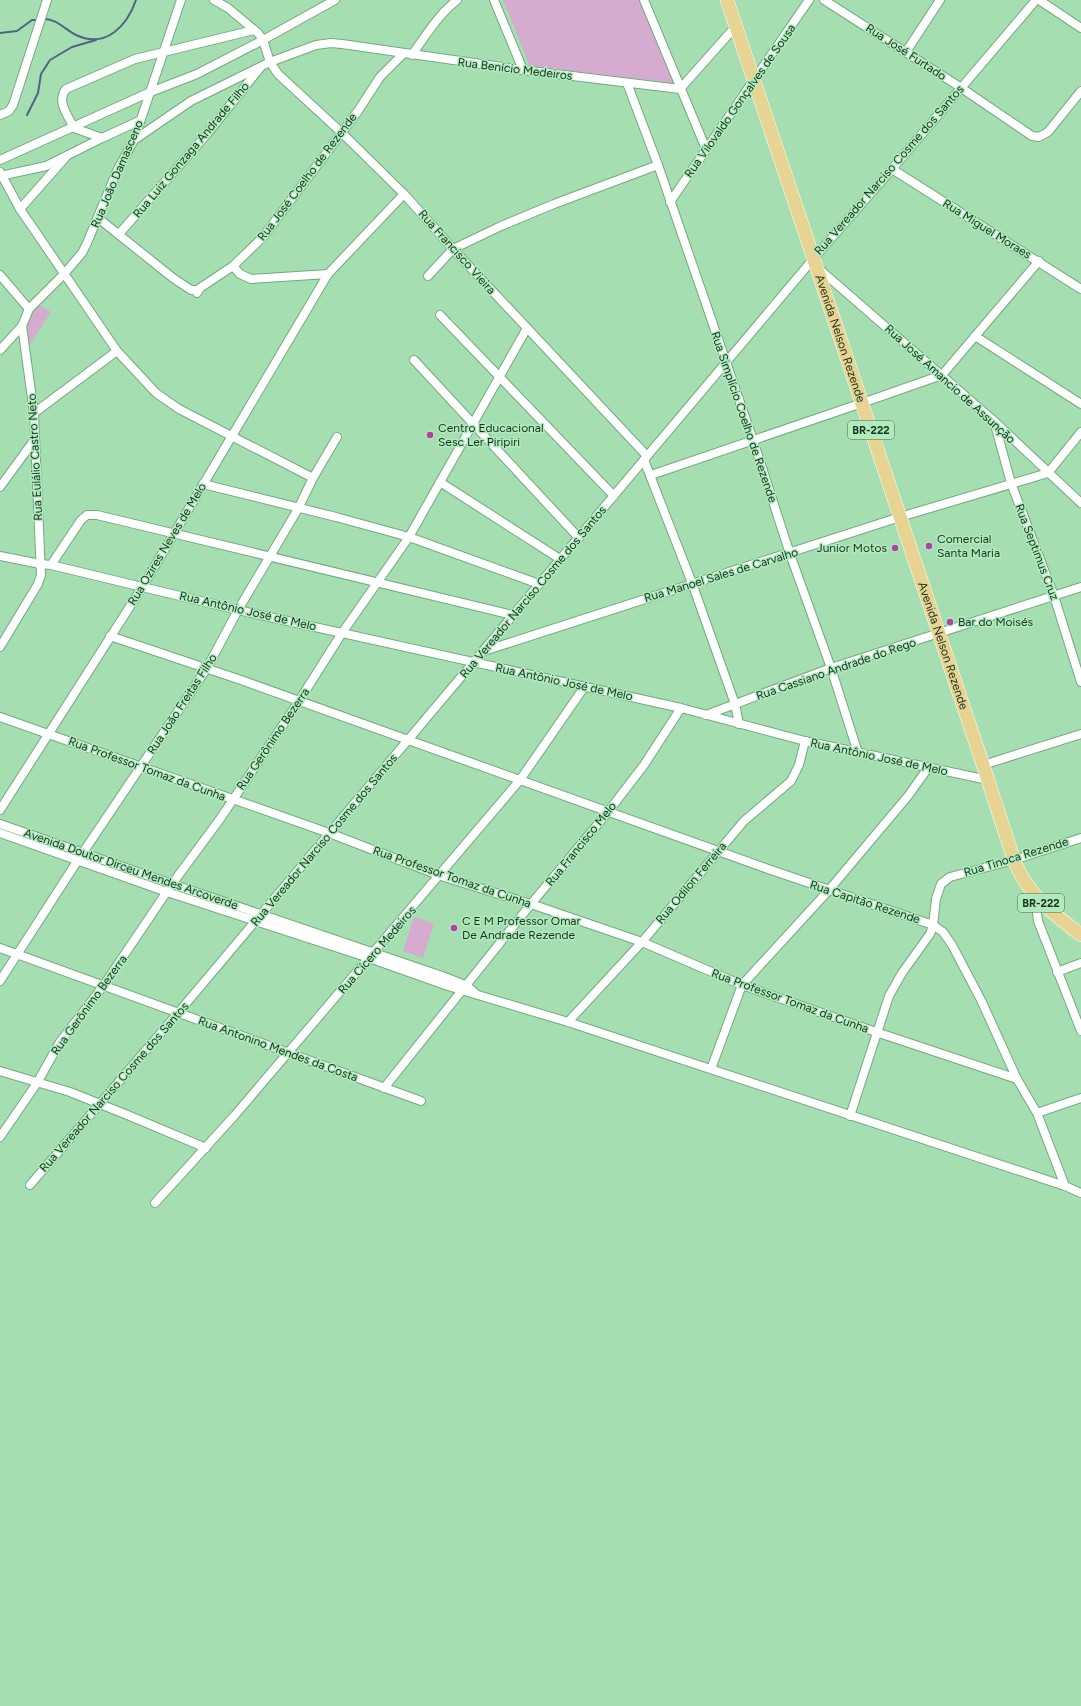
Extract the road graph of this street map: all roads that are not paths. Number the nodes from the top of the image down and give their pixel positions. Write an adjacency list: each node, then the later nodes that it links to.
1 (47, 0): 31 (street)
2 (181, 0): 18 (street, Rua João Damasceno)
3 (214, 0): 16 (street)
4 (336, 0): 17 (street)
5 (457, 0): 21 (street)
6 (494, 0): 24 (street)
7 (644, 0): 28 (street)
8 (727, 0): 14 (main road, Avenida Nelson Rezende / BR-222)
9 (809, 0): 25 (street, Rua Vilovaldo Gonçalves de Sousa)
10 (824, 0): 19 (street, Rua José Furtado)
11 (940, 0): 19 (street)
12 (1036, 0): 27 (street, Rua Vereador Narciso Cosme dos Santos)
13 (1039, 0): 15 (street)
14 (736, 26): 25 (main road, Avenida Nelson Rezende / BR-222); 28 (street)
15 (1081, 28)
16 (254, 30): 17 (street); 18 (street)
17 (263, 40): 22 (street, Rua Francisco Vieira); 30 (street)
18 (164, 52): 30 (street, Rua João Damasceno); 33 (street)
19 (906, 52): 27 (street, Rua José Furtado)
20 (403, 54): 21 (street, Rua Benício Medeiros); 22 (street, Rua Benício Medeiros); 34 (street, Rua José Coelho de Rezende)
21 (412, 55): 24 (street, Rua Benício Medeiros)
22 (270, 62): 23 (street, Rua Benício Medeiros); 34 (street, Rua Francisco Vieira)
23 (261, 66): 36 (street, Rua Benício Medeiros); 47 (street, Rua Luiz Gonzaga Andrade Filho)
24 (523, 70): 26 (street, Rua Benício Medeiros)
25 (754, 81): 37 (street, Rua Vilovaldo Gonçalves de Sousa); 50 (main road, Avenida Nelson Rezende / BR-222)
26 (627, 83): 28 (street, Rua Benício Medeiros); 40 (street, Rua Simplício Coelho de Rezende)
27 (960, 87): 29 (street, Rua José Furtado); 41 (street, Rua Vereador Narciso Cosme dos Santos)
28 (680, 89): 37 (street)
29 (1081, 90)
30 (148, 93): 32 (street, Rua João Damasceno); 33 (street)
31 (0, 115)
32 (140, 122): 35 (street); 36 (street, Rua João Damasceno)
33 (74, 128): 35 (street); 39 (street)
34 (342, 133): 43 (street, Rua Francisco Vieira); 51 (street, Rua José Coelho de Rezende)
35 (102, 138): 38 (street)
36 (134, 140): 46 (street, Rua João Damasceno)
37 (706, 150): 44 (street, Rua Vilovaldo Gonçalves de Sousa)
38 (68, 155): 42 (street); 45 (street)
39 (0, 160)
40 (658, 165): 44 (street, Rua Simplício Coelho de Rezende); 48 (street)
41 (892, 169): 49 (street, Rua Miguel Moraes); 50 (street, Rua Vereador Narciso Cosme dos Santos)
42 (0, 174): 45 (street)
43 (404, 194): 48 (street, Rua Francisco Vieira); 53 (street, Rua Ozires Neves de Melo)
44 (670, 202): 65 (street, Rua Simplício Coelho de Rezende)
45 (20, 209): 52 (street)
46 (98, 218): 47 (street); 52 (street, Rua João Damasceno)
47 (119, 234): 51 (street, Rua José Coelho de Rezende)
48 (453, 249): 55 (street); 60 (street, Rua Francisco Vieira)
49 (1038, 261): 56 (street, Rua Miguel Moraes); 61 (street)
50 (815, 262): 65 (street, Rua Vereador Narciso Cosme dos Santos); 66 (street, Rua José Amancio de Assunção); 68 (main road, Avenida Nelson Rezende / BR-222)
51 (233, 266): 53 (street)
52 (64, 274): 57 (street, Rua João Damasceno); 63 (street)
53 (328, 274): 74 (street, Rua Ozires Neves de Melo)
54 (0, 275): 57 (street)
55 (428, 276)
56 (1081, 289)
57 (30, 309): 59 (street, Rua João Damasceno)
58 (440, 315): 67 (street)
59 (22, 326): 62 (street, Rua João Damasceno); 70 (street, Rua Eulálio Castro Neto)
60 (527, 328): 67 (street, Rua Gerônimo Bezerra); 78 (street, Rua Francisco Vieira)
61 (975, 336): 66 (street); 69 (street)
62 (0, 350)
63 (117, 351): 70 (street); 74 (street)
64 (414, 360): 72 (street)
65 (726, 362): 77 (street, Rua Simplício Coelho de Rezende); 78 (street, Rua Vereador Narciso Cosme dos Santos)
66 (942, 375): 68 (street); 71 (street, Rua José Amancio de Assunção)
67 (498, 377): 72 (street, Rua Gerônimo Bezerra); 86 (street)
68 (862, 404): 77 (street); 89 (main road, Avenida Nelson Rezende / BR-222)
69 (1081, 404)
70 (34, 413): 76 (street, Rua Eulálio Castro Neto)
71 (994, 421): 79 (street, Rua José Amancio de Assunção); 83 (street, Rua Septimus Cruz)
72 (472, 424): 82 (street, Rua Gerônimo Bezerra); 92 (street)
73 (1081, 432): 79 (street)
74 (232, 436): 81 (street); 84 (street, Rua Ozires Neves de Melo)
75 (337, 437): 81 (street, Rua João Freitas Filho)
76 (35, 439): 85 (street); 97 (street, Rua Eulálio Castro Neto)
77 (753, 440): 80 (street); 93 (street, Rua Simplício Coelho de Rezende)
78 (646, 458): 80 (street, Rua Francisco Vieira); 86 (street, Rua Vereador Narciso Cosme dos Santos)
79 (1048, 472): 83 (street, Rua Manoel Sales de Carvalho); 87 (street, Rua José Amancio de Assunção)
80 (651, 475): 100 (street, Rua Francisco Vieira)
81 (313, 478): 88 (street, Rua João Freitas Filho)
82 (440, 482): 91 (street, Rua Gerônimo Bezerra); 96 (street)
83 (1011, 482): 89 (street, Rua Manoel Sales de Carvalho); 104 (street, Rua Septimus Cruz)
84 (203, 484): 88 (street); 90 (street, Rua Ozires Neves de Melo)
85 (0, 487)
86 (614, 496): 92 (street, Rua Vereador Narciso Cosme dos Santos)
87 (1081, 503)
88 (298, 508): 91 (street); 95 (street, Rua João Freitas Filho)
89 (900, 517): 93 (street, Rua Manoel Sales de Carvalho); 108 (main road, Avenida Nelson Rezende / BR-222)
90 (173, 533): 95 (street); 98 (street); 102 (street, Rua Ozires Neves de Melo)
91 (409, 537): 99 (street, Rua Gerônimo Bezerra); 101 (street)
92 (579, 538): 96 (street, Rua Vereador Narciso Cosme dos Santos)
93 (790, 554): 100 (street, Rua Manoel Sales de Carvalho); 114 (street, Rua Simplício Coelho de Rezende)
94 (0, 556): 97 (street, Rua Antônio José de Melo)
95 (269, 556): 99 (street); 105 (street, Rua João Freitas Filho)
96 (560, 559): 101 (street, Rua Vereador Narciso Cosme dos Santos)
97 (40, 564): 98 (street, Rua Antônio José de Melo); 110 (street, Rua Eulálio Castro Neto)
98 (51, 565): 102 (street, Rua Antônio José de Melo)
99 (377, 583): 106 (street); 107 (street, Rua Gerônimo Bezerra)
100 (692, 583): 111 (street, Rua Manoel Sales de Carvalho); 118 (street, Rua Francisco Vieira)
101 (539, 584): 106 (street, Rua Vereador Narciso Cosme dos Santos)
102 (143, 586): 105 (street, Rua Antônio José de Melo); 109 (street, Rua Ozires Neves de Melo)
103 (1081, 587): 104 (street, Rua Cassiano Andrade do Rego)
104 (1054, 596): 108 (street, Rua Cassiano Andrade do Rego); 115 (street, Rua Septimus Cruz)
105 (238, 610): 107 (street, Rua Antônio José de Melo); 113 (street, Rua João Freitas Filho)
106 (513, 615): 111 (street, Rua Vereador Narciso Cosme dos Santos)
107 (342, 633): 112 (street, Rua Antônio José de Melo); 117 (street, Rua Gerônimo Bezerra)
108 (939, 633): 114 (street, Rua Cassiano Andrade do Rego); 128 (main road, Avenida Nelson Rezende / BR-222)
109 (110, 636): 113 (street, Rua Capitão Rezende); 123 (street, Rua Ozires Neves de Melo)
110 (0, 647)
111 (483, 652): 112 (street, Rua Vereador Narciso Cosme dos Santos)
112 (473, 662): 116 (street, Rua Antônio José de Melo); 125 (street, Rua Vereador Narciso Cosme dos Santos)
113 (207, 668): 117 (street, Rua Capitão Rezende); 129 (street, Rua João Freitas Filho)
114 (831, 668): 118 (street, Rua Cassiano Andrade do Rego); 127 (street, Rua Simplício Coelho de Rezende)
115 (1081, 682)
116 (585, 686): 119 (street, Rua Antônio José de Melo); 131 (street, Rua Cícero Medeiros)
117 (299, 701): 125 (street, Rua Capitão Rezende); 133 (street, Rua Gerônimo Bezerra)
118 (735, 704): 120 (street, Rua Cassiano Andrade do Rego); 122 (street, Rua Francisco Vieira)
119 (681, 708): 120 (street, Rua Antônio José de Melo); 135 (street, Rua Francisco Melo)
120 (706, 715): 122 (street, Rua Antônio José de Melo)
121 (0, 718): 123 (street, Rua Professor Tomaz da Cunha)
122 (739, 724): 126 (street, Rua Antônio José de Melo)
123 (50, 734): 129 (street, Rua Professor Tomaz da Cunha); 134 (street, Rua Ozires Neves de Melo)
124 (1081, 734): 128 (street)
125 (408, 740): 131 (street, Rua Capitão Rezende); 138 (street, Rua Vereador Narciso Cosme dos Santos)
126 (805, 741): 127 (street, Rua Antônio José de Melo); 141 (street, Rua Odilon Ferreira)
127 (858, 753): 130 (street, Rua Antônio José de Melo)
128 (984, 765): 132 (main road, Avenida Nelson Rezende / BR-222)
129 (141, 767): 133 (street, Rua Professor Tomaz da Cunha); 140 (street, Rua João Freitas Filho)
130 (928, 768): 132 (street, Rua Antônio José de Melo); 146 (street)
131 (520, 780): 135 (street, Rua Capitão Rezende); 144 (street, Rua Cícero Medeiros)
132 (988, 780): 143 (main road, Avenida Nelson Rezende / BR-222)
133 (233, 799): 138 (street, Rua Professor Tomaz da Cunha); 145 (street, Rua Gerônimo Bezerra)
134 (0, 810)
135 (608, 812): 141 (street, Rua Capitão Rezende); 149 (street, Rua Francisco Melo)
136 (0, 824): 140 (street, Avenida Doutor Dirceu Mendes Arcoverde)
137 (0, 833): 142 (street, Avenida Doutor Dirceu Mendes Arcoverde)
138 (329, 833): 144 (street, Rua Professor Tomaz da Cunha); 150 (street, Rua Vereador Narciso Cosme dos Santos)
139 (1081, 838): 143 (street, Rua Tinoca Rezende)
140 (83, 852): 142 (street, Rua João Freitas Filho); 145 (street, Avenida Doutor Dirceu Mendes Arcoverde)
141 (717, 852): 146 (street, Rua Capitão Rezende); 154 (street, Rua Odilon Ferreira)
142 (78, 860): 147 (street, Avenida Doutor Dirceu Mendes Arcoverde); 156 (street, Rua João Freitas Filho)
143 (1014, 860): 148 (main road, BR-222); 152 (street, Rua Tinoca Rezende)
144 (441, 876): 149 (street, Rua Professor Tomaz da Cunha); 157 (street, Rua Cícero Medeiros)
145 (172, 884): 147 (street, Rua Gerônimo Bezerra); 150 (street, Avenida Doutor Dirceu Mendes Arcoverde)
146 (829, 890): 152 (street, Rua Capitão Rezende); 162 (street)
147 (167, 892): 151 (street, Avenida Doutor Dirceu Mendes Arcoverde); 161 (street, Rua Gerônimo Bezerra)
148 (1035, 896): 153 (main road, BR-222); 159 (street)
149 (532, 904): 154 (street, Rua Professor Tomaz da Cunha); 163 (street, Rua Francisco Melo)
150 (262, 914): 151 (street, Rua Vereador Narciso Cosme dos Santos); 157 (street, Avenida Doutor Dirceu Mendes Arcoverde)
151 (255, 921): 157 (street, Avenida Doutor Dirceu Mendes Arcoverde); 164 (street, Rua Vereador Narciso Cosme dos Santos)
152 (933, 925): 167 (street); 171 (street, Rua Capitão Rezende)
153 (1081, 935)
154 (642, 942): 162 (street, Rua Professor Tomaz da Cunha); 165 (street, Rua Odilon Ferreira)
155 (0, 948): 156 (street, Rua Antonino Mendes da Costa)
156 (17, 954): 160 (street, Rua João Freitas Filho); 161 (street, Rua Antonino Mendes da Costa)
157 (371, 956): 163 (street, Avenida Doutor Dirceu Mendes Arcoverde); 168 (street, Rua Cícero Medeiros)
158 (1081, 963): 159 (street)
159 (1057, 972): 166 (street)
160 (0, 981)
161 (104, 985): 164 (street, Rua Antonino Mendes da Costa); 172 (street, Rua Gerônimo Bezerra)
162 (742, 985): 167 (street, Rua Professor Tomaz da Cunha); 169 (street)
163 (465, 988): 165 (street); 173 (street, Rua Francisco Melo)
164 (178, 1013): 168 (street, Rua Antonino Mendes da Costa); 176 (street, Rua Vereador Narciso Cosme dos Santos)
165 (568, 1022): 169 (street)
166 (1081, 1031)
167 (876, 1032): 171 (street, Rua Professor Tomaz da Cunha); 178 (street)
168 (288, 1053): 173 (street, Rua Antonino Mendes da Costa); 180 (street, Rua Cícero Medeiros)
169 (711, 1069): 178 (street)
170 (0, 1071): 172 (street)
171 (1017, 1079): 177 (street, Rua Capitão Rezende)
172 (37, 1082): 176 (street); 179 (street, Rua Gerônimo Bezerra)
173 (384, 1088): 175 (street, Rua Antonino Mendes da Costa)
174 (1081, 1098): 177 (street)
175 (421, 1101)
176 (100, 1104): 180 (street); 181 (street, Rua Vereador Narciso Cosme dos Santos)
177 (1037, 1113): 182 (street, Rua Capitão Rezende)
178 (850, 1116): 182 (street)
179 (0, 1137)
180 (206, 1148): 184 (street, Rua Cícero Medeiros)
181 (30, 1185)
182 (1065, 1186): 183 (street)
183 (1081, 1193)
184 (155, 1203)

